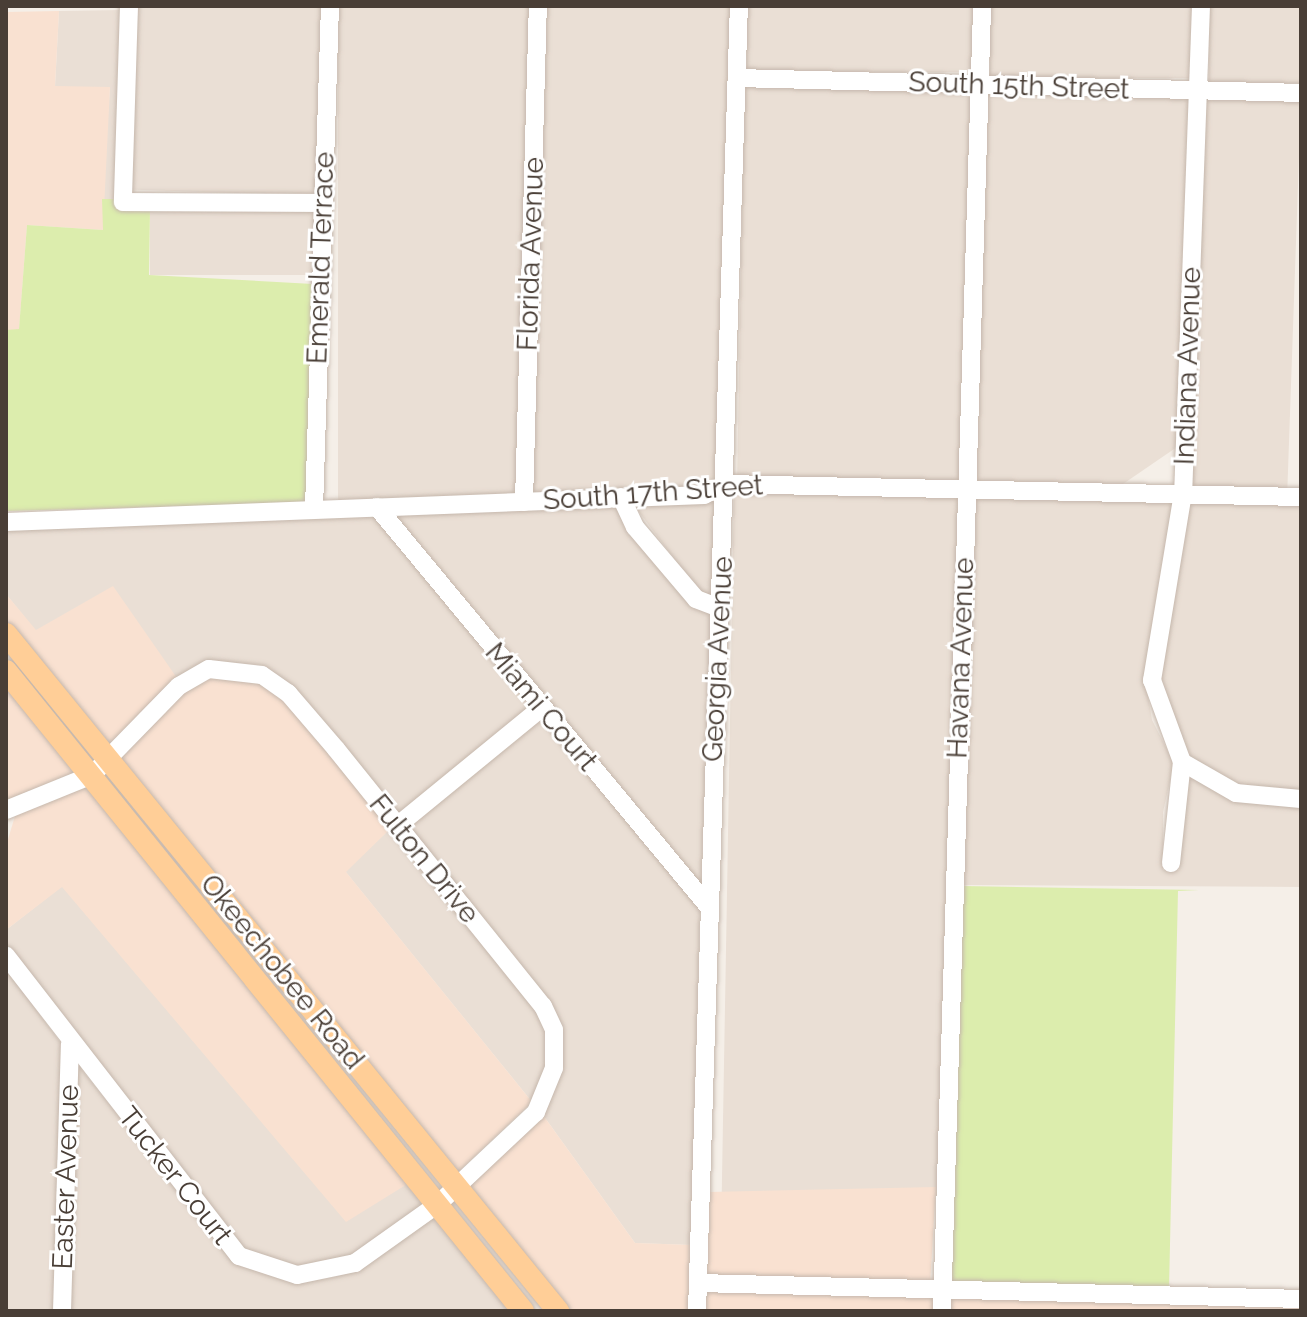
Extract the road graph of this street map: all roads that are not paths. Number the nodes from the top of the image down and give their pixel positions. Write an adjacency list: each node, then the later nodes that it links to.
1 (129, 6): 11 (street)
2 (330, 6): 11 (street, Emerald Terrace)
3 (538, 6): 17 (street, Florida Avenue)
4 (739, 6): 7 (street, Georgia Avenue)
5 (982, 6): 8 (street, Havana Avenue)
6 (1201, 6): 9 (street, Indiana Avenue)
7 (737, 78): 8 (street, South 15th Street); 12 (street, Georgia Avenue)
8 (979, 84): 9 (street, South 15th Street); 13 (street, Havana Avenue)
9 (1198, 90): 10 (street, South 15th Street); 14 (street, Indiana Avenue)
10 (1301, 93)
11 (323, 203): 19 (street, Emerald Terrace)
12 (727, 484): 13 (street, South 17th Street); 15 (street, South 17th Street); 21 (street, Georgia Avenue)
13 (966, 488): 14 (street, South 17th Street); 38 (street, Havana Avenue)
14 (1183, 493): 16 (street, South 17th Street); 26 (street, Indiana Avenue)
15 (621, 497): 17 (street, South 17th Street); 21 (street)
16 (1301, 497)
17 (524, 502): 18 (street, South 17th Street)
18 (377, 507): 19 (street, South 17th Street); 24 (street, Miami Court)
19 (314, 509): 20 (street, South 17th Street)
20 (6, 522)
21 (720, 608): 32 (street, Georgia Avenue)
22 (6, 634): 25 (main road, Okeechobee Road)
23 (6, 671): 27 (main road, Okeechobee Road)
24 (541, 708): 30 (street); 32 (street, Miami Court)
25 (110, 760): 27 (street, Fulton Drive); 30 (street, Fulton Drive); 35 (main road, Okeechobee Road)
26 (1182, 762): 28 (street); 31 (street)
27 (92, 775): 29 (street, Fulton Drive); 36 (main road, Okeechobee Road)
28 (1301, 799)
29 (7, 814)
30 (397, 826): 35 (street, Fulton Drive)
31 (1171, 863)
32 (708, 906): 37 (street, Georgia Avenue)
33 (6, 956): 34 (street, Tucker Court)
34 (70, 1044): 36 (street, Tucker Court); 40 (street, Easter Avenue)
35 (455, 1184): 36 (street, Fulton Drive); 42 (main road, Okeechobee Road)
36 (438, 1204): 41 (main road, Okeechobee Road)
37 (699, 1283): 38 (street); 43 (street, Georgia Avenue)
38 (943, 1291): 39 (street); 44 (street, Havana Avenue)
39 (1301, 1299)
40 (62, 1311)
41 (523, 1311)
42 (558, 1311)
43 (697, 1311)
44 (942, 1311)

